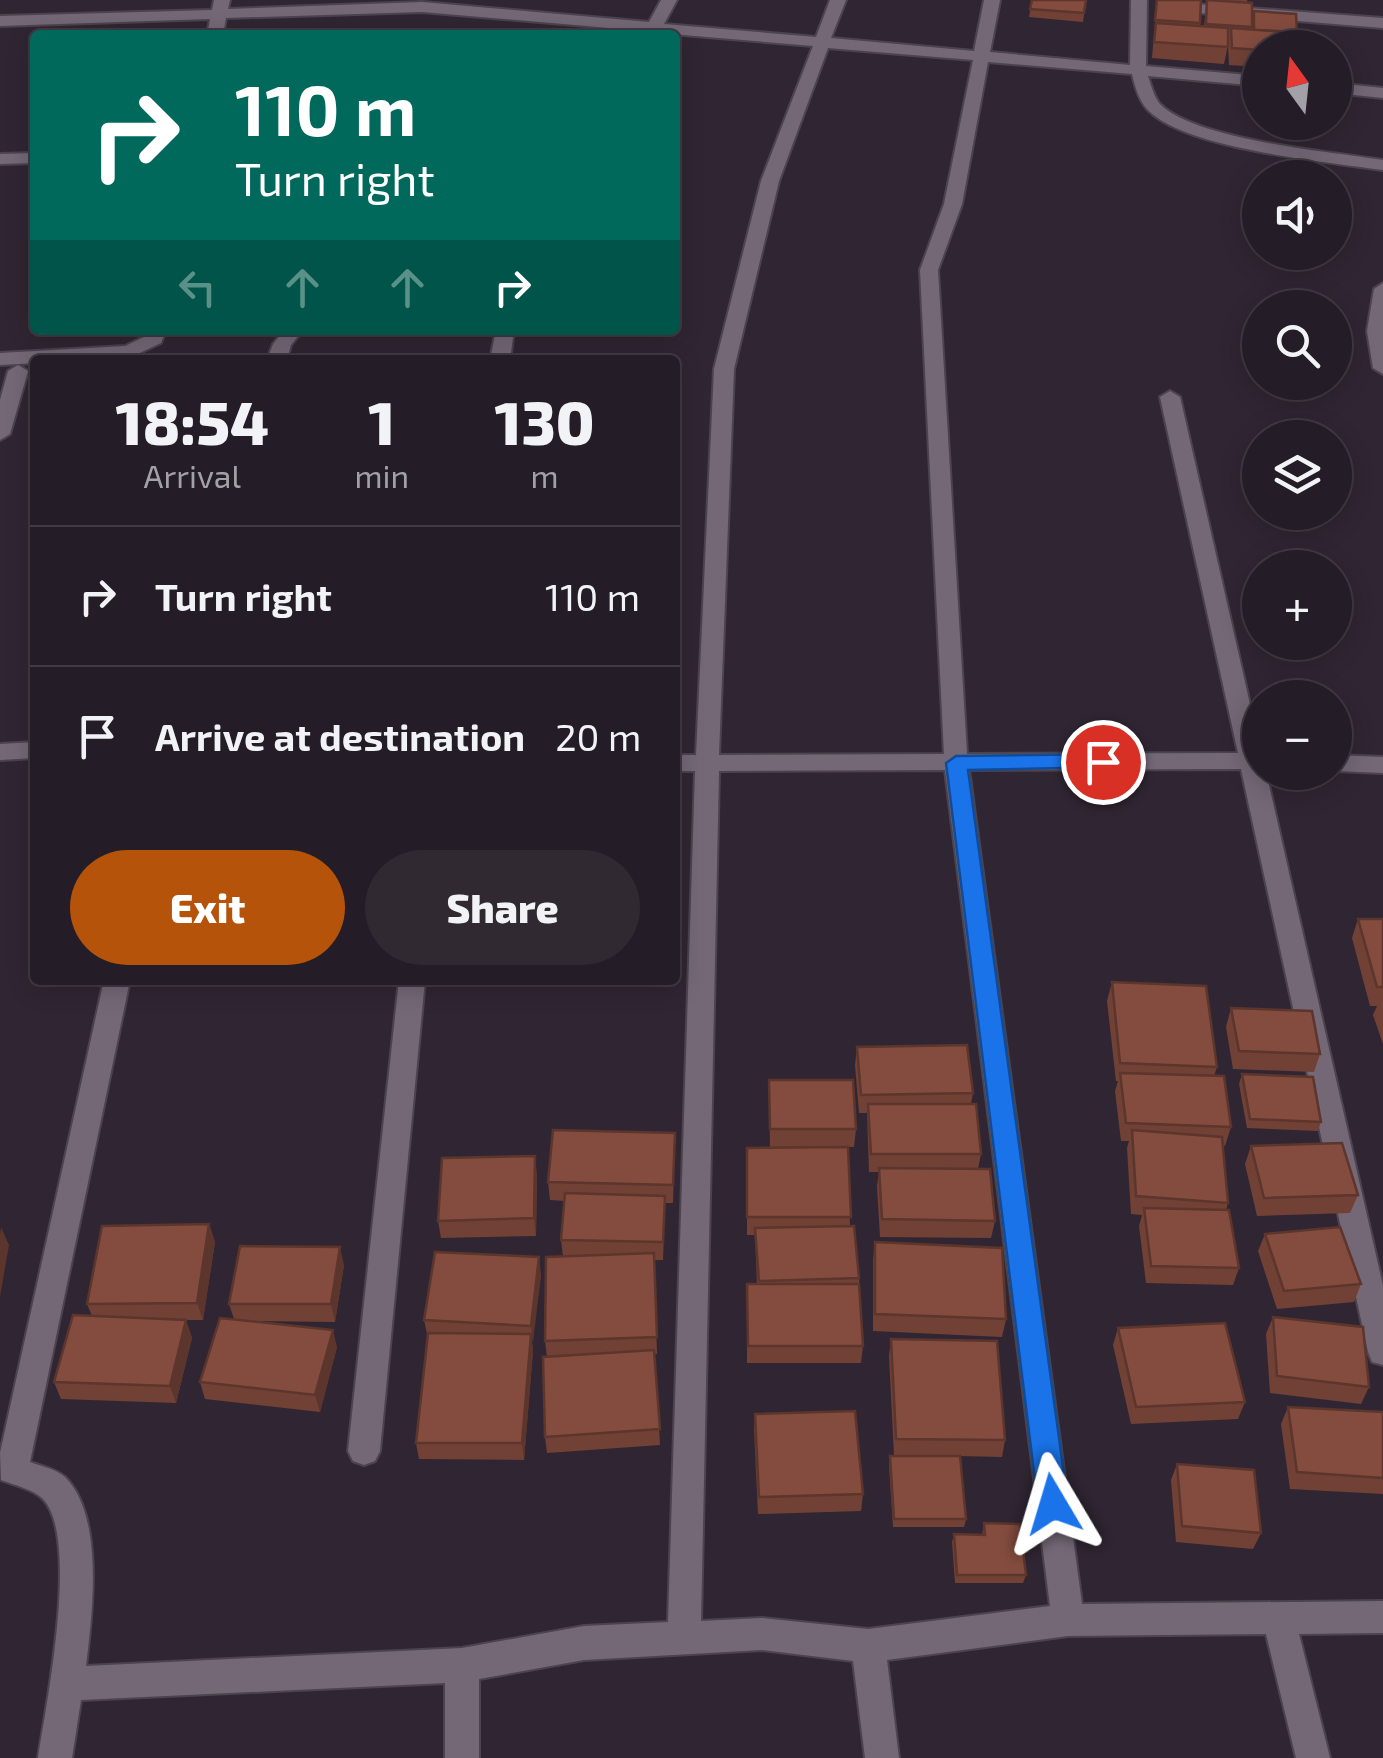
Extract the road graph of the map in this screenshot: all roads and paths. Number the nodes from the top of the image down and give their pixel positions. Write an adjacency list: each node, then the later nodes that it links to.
1 (7, 0): 8 (street)
2 (669, 0): 11 (street)
3 (838, 0): 13 (street)
4 (992, 0): 14 (street)
5 (1138, 3): 9 (street); 15 (street)
6 (220, 7): 7 (street); 8 (street)
7 (509, 8): 10 (street)
8 (0, 20)
9 (1383, 23)
10 (639, 30)
11 (652, 30)
12 (680, 34): 13 (street)
13 (820, 42): 14 (street); 37 (street)
14 (979, 54): 15 (street); 36 (street)
15 (1139, 68): 16 (street); 21 (street)
16 (1242, 78)
17 (1352, 89): 18 (street)
18 (1383, 92)
19 (30, 158): 20 (street)
20 (0, 159)
21 (1383, 165)
22 (1383, 288): 27 (street)
23 (155, 335): 24 (street)
24 (74, 355)
25 (30, 357): 26 (street)
26 (0, 359)
27 (1383, 368)
28 (18, 371): 30 (street)
29 (1170, 397): 31 (street)
30 (0, 434)
31 (1242, 708)
32 (30, 750): 33 (street)
33 (0, 752)
34 (1242, 760): 36 (street)
35 (680, 763): 37 (street)
36 (956, 763): 37 (street); 46 (street)
37 (706, 764): 48 (street)
38 (1352, 765): 39 (street)
39 (1383, 766)
40 (1261, 790): 43 (street)
41 (115, 985): 51 (street)
42 (411, 985): 44 (street)
43 (1383, 1352)
44 (364, 1451)
45 (1383, 1617): 47 (street)
46 (1068, 1620): 47 (street); 49 (street)
47 (1279, 1620): 55 (street)
48 (684, 1638): 49 (street); 50 (street)
49 (868, 1646): 54 (street)
50 (462, 1666): 51 (street); 53 (street)
51 (66, 1684): 52 (street)
52 (54, 1758)
53 (462, 1758)
54 (882, 1758)
55 (1313, 1758)

